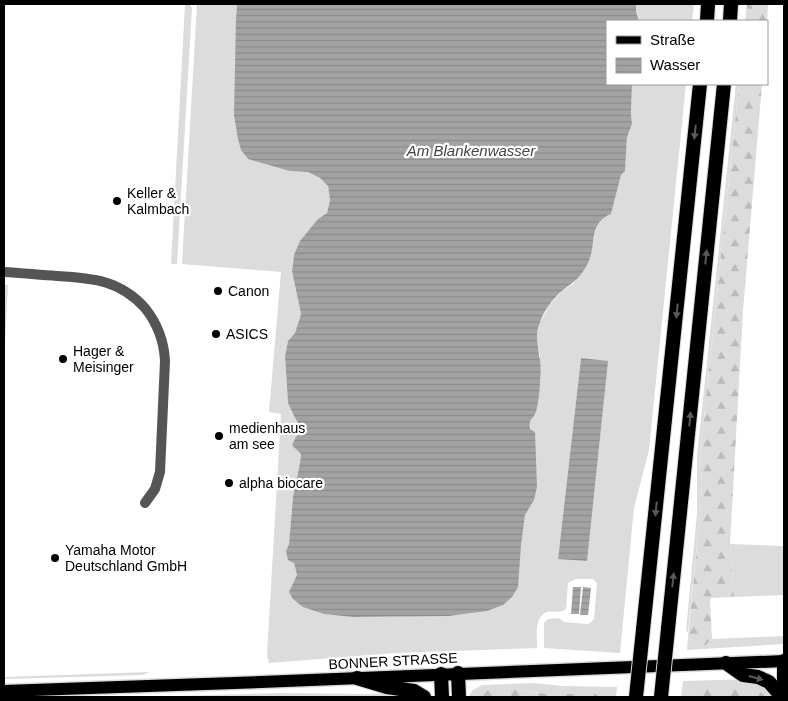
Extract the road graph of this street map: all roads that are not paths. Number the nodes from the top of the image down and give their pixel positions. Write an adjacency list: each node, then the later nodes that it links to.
1 (708, 4): 3 (highway)
2 (731, 4): 4 (highway)
3 (707, 20)
4 (730, 20)
5 (700, 85): 19 (highway, one-way to 19, bridge)
6 (724, 85): 20 (highway, one-way to 6, bridge)
7 (4, 272): 8 (street)
8 (145, 503)
9 (784, 661): 10 (main road, BONNER STRASSE); 14 (highway)
10 (726, 663): 11 (main road, BONNER STRASSE); 21 (highway, one-way to 21)
11 (458, 673): 12 (main road, BONNER STRASSE); 18 (highway)
12 (440, 674): 13 (main road, BONNER STRASSE); 17 (highway)
13 (357, 678): 15 (main road, BONNER STRASSE); 16 (highway)
14 (784, 686)
15 (4, 691)
16 (424, 697)
17 (442, 697)
18 (459, 697)
19 (636, 697)
20 (661, 697)
21 (782, 697)

